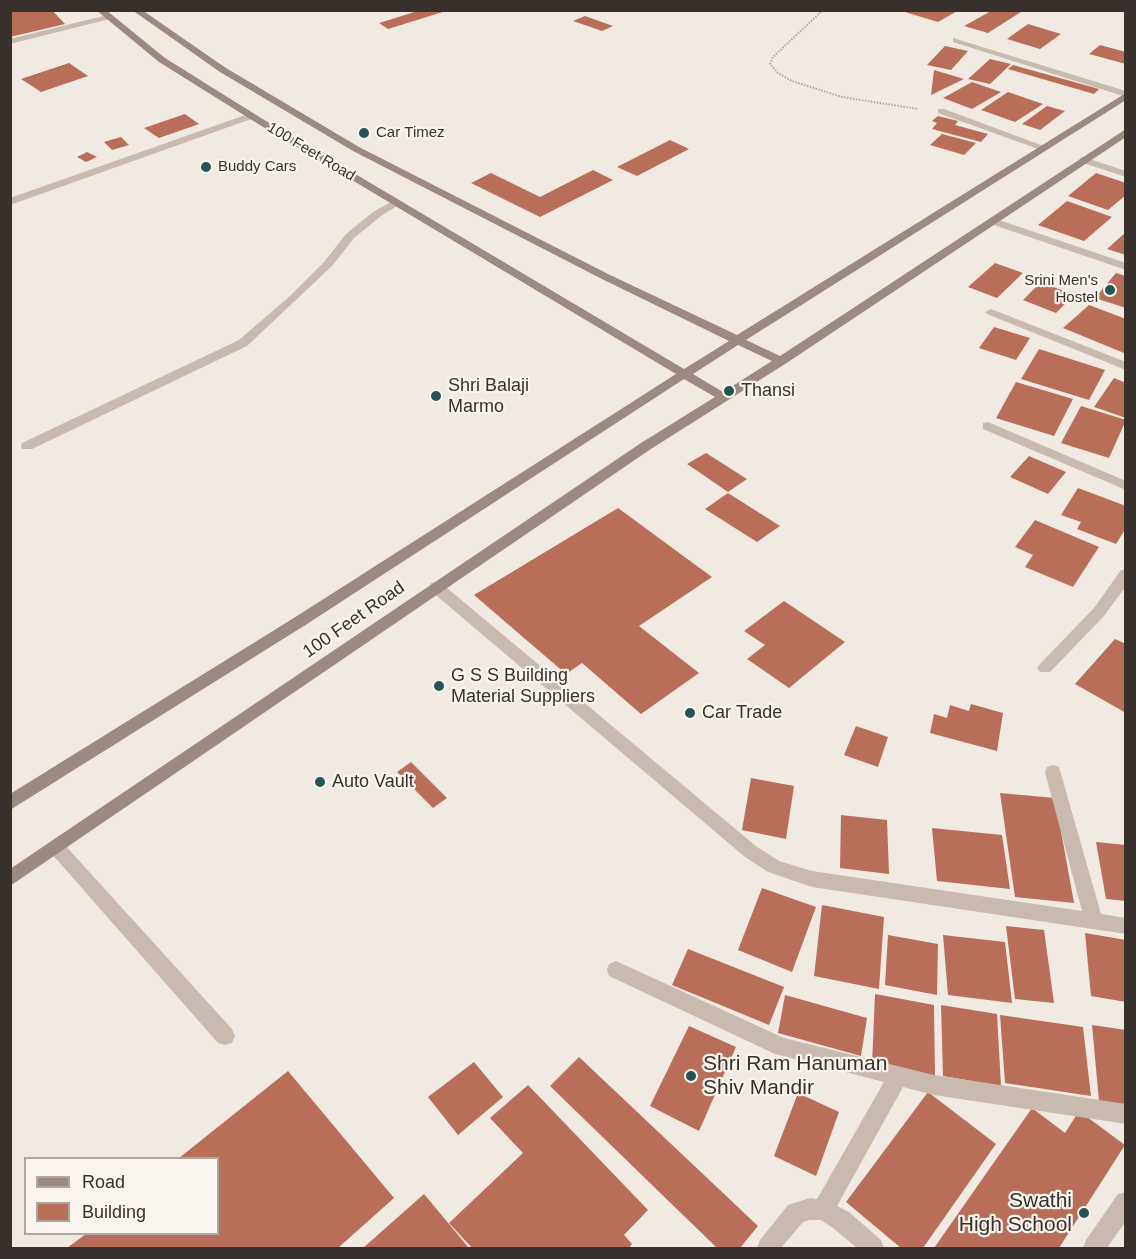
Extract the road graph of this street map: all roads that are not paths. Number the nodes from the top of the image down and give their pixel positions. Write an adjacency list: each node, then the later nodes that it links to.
1 (136, 10): 17 (main road, 100 Feet Road)
2 (103, 14): 4 (street); 7 (main road, 100 Feet Road)
3 (956, 40): 5 (street)
4 (10, 42)
5 (1125, 95): 9 (main road)
6 (941, 111): 9 (street)
7 (251, 116): 12 (street); 13 (main road, 100 Feet Road)
8 (1125, 132): 10 (main road)
9 (1044, 148): 17 (main road)
10 (1083, 160): 11 (street); 14 (main road)
11 (1125, 174)
12 (10, 202)
13 (397, 203): 20 (main road, 100 Feet Road); 23 (street)
14 (992, 221): 15 (street); 18 (main road)
15 (1125, 267)
16 (991, 312): 19 (street)
17 (739, 339): 18 (main road, 100 Feet Road); 20 (main road, 100 Feet Road)
18 (781, 361): 21 (main road, 100 Feet Road)
19 (1125, 366)
20 (684, 374): 21 (main road, 100 Feet Road); 29 (main road, 100 Feet Road)
21 (723, 397): 26 (main road, 100 Feet Road)
22 (988, 426): 24 (street)
23 (27, 446)
24 (1125, 486)
25 (1125, 574): 27 (street)
26 (436, 587): 30 (main road, 100 Feet Road); 32 (street)
27 (1044, 668)
28 (1053, 772): 32 (street)
29 (10, 803)
30 (57, 848): 31 (main road, 100 Feet Road); 35 (street)
31 (10, 879)
32 (1094, 921): 33 (street)
33 (1125, 926)
34 (616, 970): 36 (street)
35 (225, 1036)
36 (897, 1078): 37 (street); 39 (street)
37 (1125, 1114)
38 (1125, 1202): 42 (street)
39 (823, 1210): 40 (street); 41 (street)
40 (768, 1248)
41 (873, 1248)
42 (1094, 1248)

